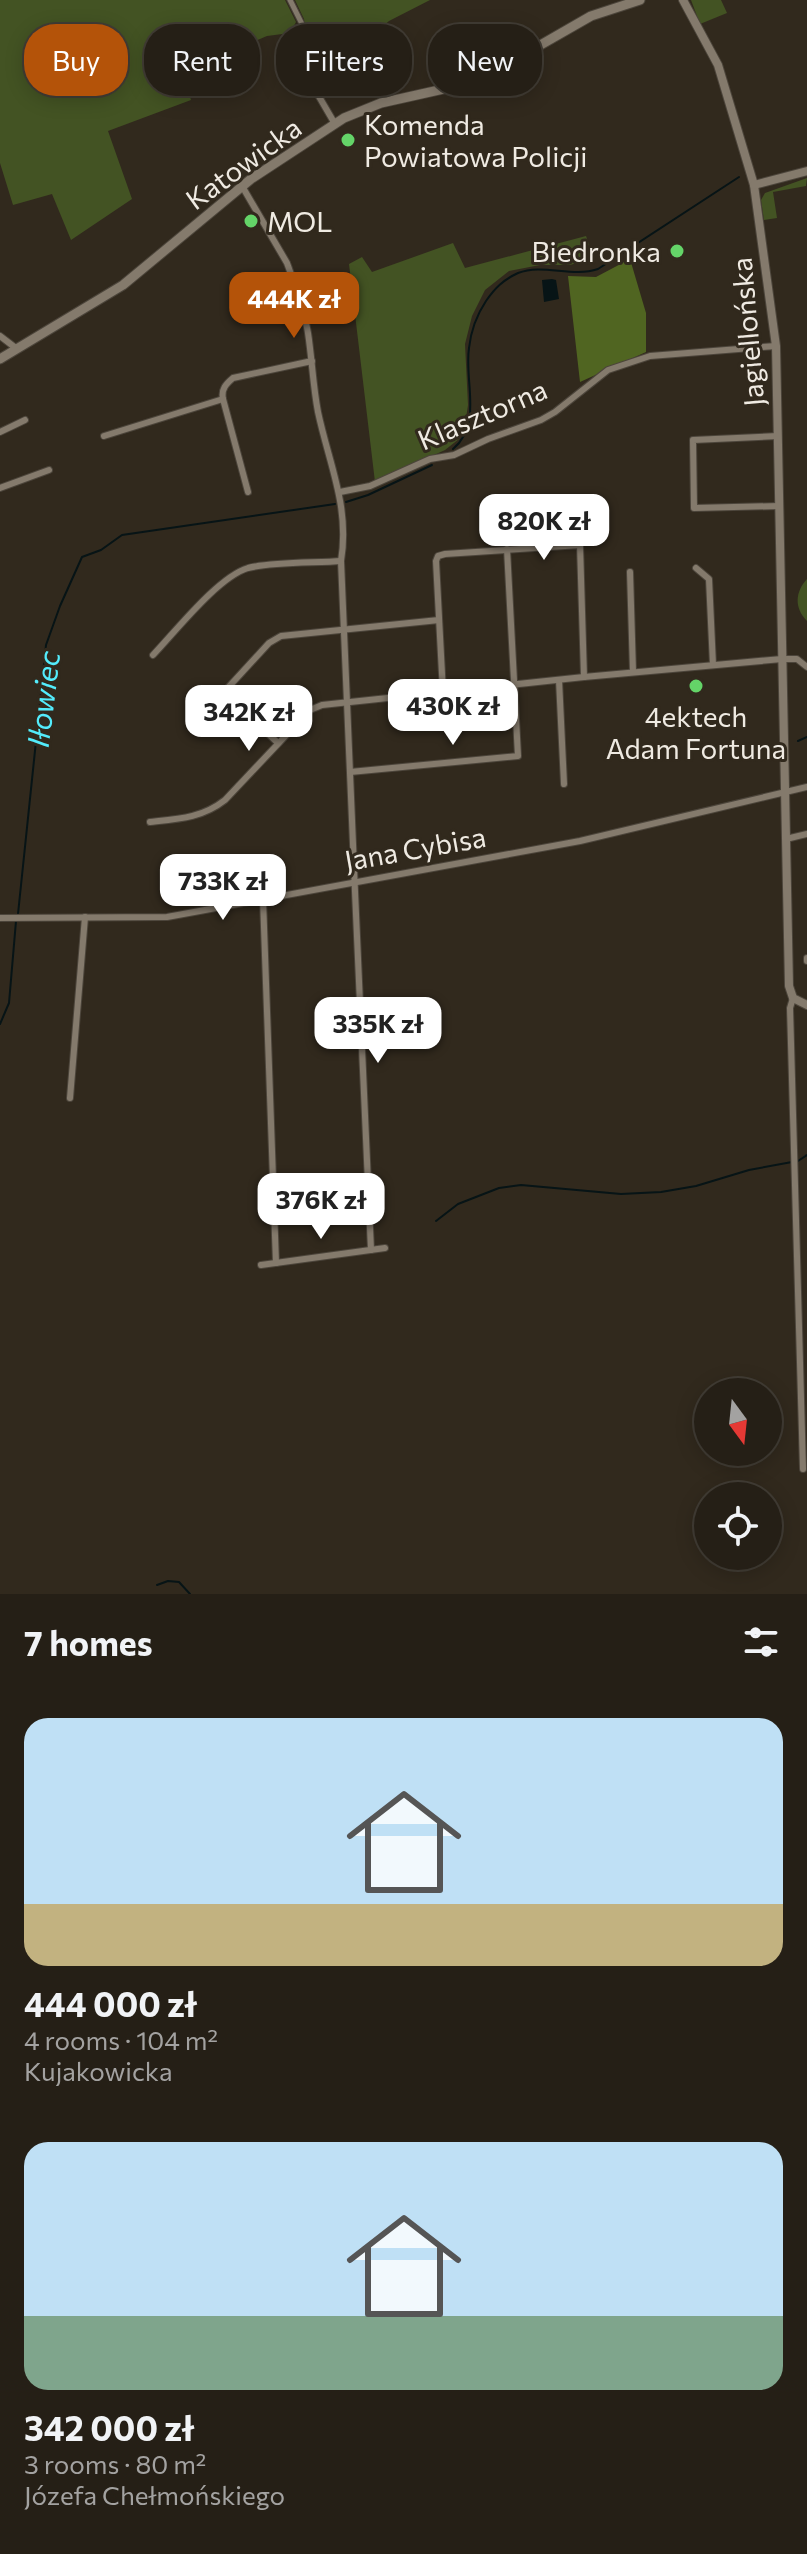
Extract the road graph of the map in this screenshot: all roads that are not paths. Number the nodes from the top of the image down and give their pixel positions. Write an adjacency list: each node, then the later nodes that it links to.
1 (290, 0): 7 (street)
2 (640, 0): 5 (main road, Katowicka)
3 (676, 0): 6 (street, Jagiellońska)
4 (683, 0): 6 (street, Jagiellońska)
5 (629, 2): 9 (main road, Katowicka)
6 (689, 15): 11 (street, Jagiellońska)
7 (302, 24)
8 (319, 96): 9 (street)
9 (335, 124): 12 (main road, Katowicka)
10 (807, 171): 11 (street)
11 (754, 185): 14 (street, Jagiellońska)
12 (242, 186): 15 (main road, Katowicka); 17 (street)
13 (0, 336): 15 (street)
14 (776, 346): 22 (street, Jagiellońska); 26 (street, Klasztorna)
15 (17, 349): 16 (main road, Katowicka)
16 (0, 359)
17 (312, 361): 18 (street); 26 (street)
18 (223, 399): 21 (street); 25 (street)
19 (25, 420): 20 (street)
20 (0, 432)
21 (104, 436)
22 (778, 436): 27 (street, Jagiellońska); 27 (street)
23 (49, 470): 24 (street)
24 (0, 488)
25 (248, 492)
26 (340, 492): 29 (street)
27 (779, 506): 35 (street, Jagiellońska)
28 (507, 549): 32 (street); 39 (street); 41 (street)
29 (341, 561): 33 (street); 34 (street)
30 (696, 568): 36 (street)
31 (630, 572): 38 (street)
32 (439, 620): 33 (street); 43 (street)
33 (343, 629): 42 (street); 44 (street)
34 (153, 655)
35 (782, 659): 36 (street); 37 (street); 50 (street, Jagiellońska)
36 (713, 665): 38 (street)
37 (807, 667)
38 (633, 672): 39 (street)
39 (584, 677): 40 (street)
40 (559, 680): 41 (street); 48 (street)
41 (514, 685): 43 (street); 47 (street)
42 (224, 692): 45 (street); 46 (street)
43 (443, 693): 44 (street)
44 (345, 703): 46 (street); 47 (street)
45 (213, 704)
46 (278, 743): 51 (street)
47 (350, 772): 54 (street)
48 (564, 784)
49 (807, 787): 50 (street, Jana Cybisa)
50 (785, 793): 53 (street, Jagiellońska); 54 (street, Jana Cybisa)
51 (150, 822)
52 (807, 834): 53 (street)
53 (786, 839): 58 (street, Jagiellońska)
54 (356, 881): 55 (street, Jana Cybisa); 64 (street)
55 (263, 899): 56 (street, Jana Cybisa); 65 (street)
56 (85, 917): 57 (street, Jana Cybisa); 60 (street)
57 (0, 918)
58 (793, 998): 59 (street); 61 (street)
59 (807, 1005)
60 (70, 1098)
61 (795, 1187): 62 (street); 67 (street)
62 (807, 1187)
63 (385, 1248): 64 (street)
64 (371, 1250): 65 (street)
65 (276, 1263): 66 (street)
66 (261, 1265)
67 (804, 1372): 68 (street)
68 (803, 1469)

